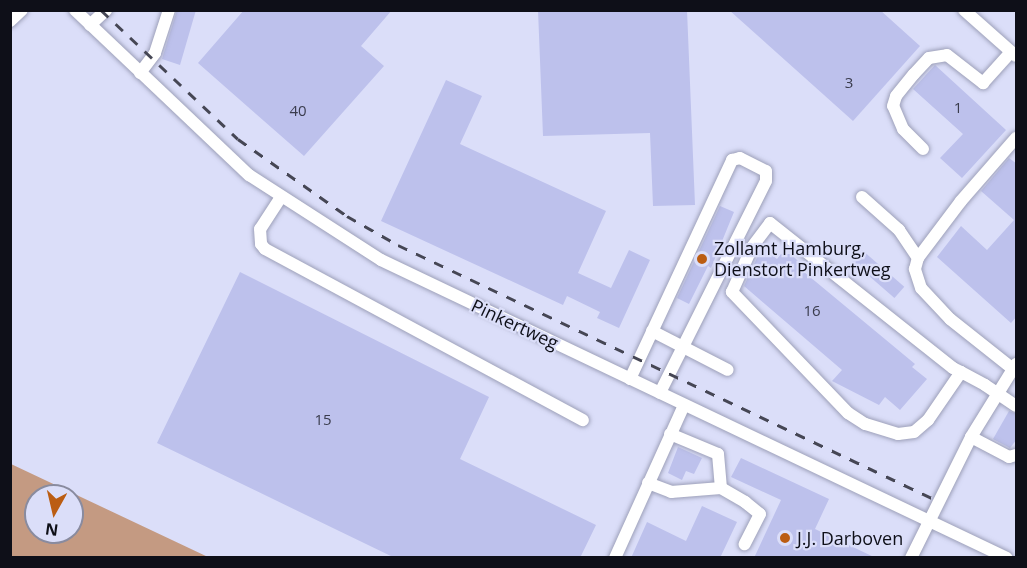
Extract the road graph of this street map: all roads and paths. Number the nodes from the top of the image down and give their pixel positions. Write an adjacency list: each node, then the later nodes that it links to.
1 (22, 10): 6 (street)
2 (75, 10): 7 (street, Pinkertweg)
3 (106, 10): 7 (street)
4 (169, 10): 9 (street)
5 (964, 10): 8 (street)
6 (10, 21)
7 (90, 25): 9 (street, Pinkertweg)
8 (1014, 54): 11 (street)
9 (140, 73): 12 (street, Pinkertweg)
10 (1017, 138): 14 (street)
11 (923, 149)
12 (281, 197): 20 (street, Pinkertweg); 25 (street)
13 (862, 197): 14 (street)
14 (918, 258): 17 (street)
15 (652, 331): 16 (street); 16 (street); 20 (street)
16 (685, 346): 18 (street); 21 (street)
17 (1015, 366): 22 (street)
18 (728, 370)
19 (961, 372): 19 (street); 22 (street)
20 (630, 379): 21 (street, Pinkertweg)
21 (660, 393): 23 (street, Pinkertweg)
22 (995, 394): 24 (street); 27 (street)
23 (684, 405): 26 (street); 31 (street, Pinkertweg)
24 (1017, 406)
25 (583, 420)
26 (670, 434): 29 (street); 30 (street)
27 (971, 437): 28 (street); 31 (street)
28 (1017, 455)
29 (648, 483): 30 (street); 34 (street)
30 (721, 488): 32 (street)
31 (928, 520): 33 (street, Pinkertweg); 35 (street)
32 (745, 544)
33 (982, 552): 36 (street, Pinkertweg)
34 (615, 558)
35 (911, 558)
36 (1007, 558)

